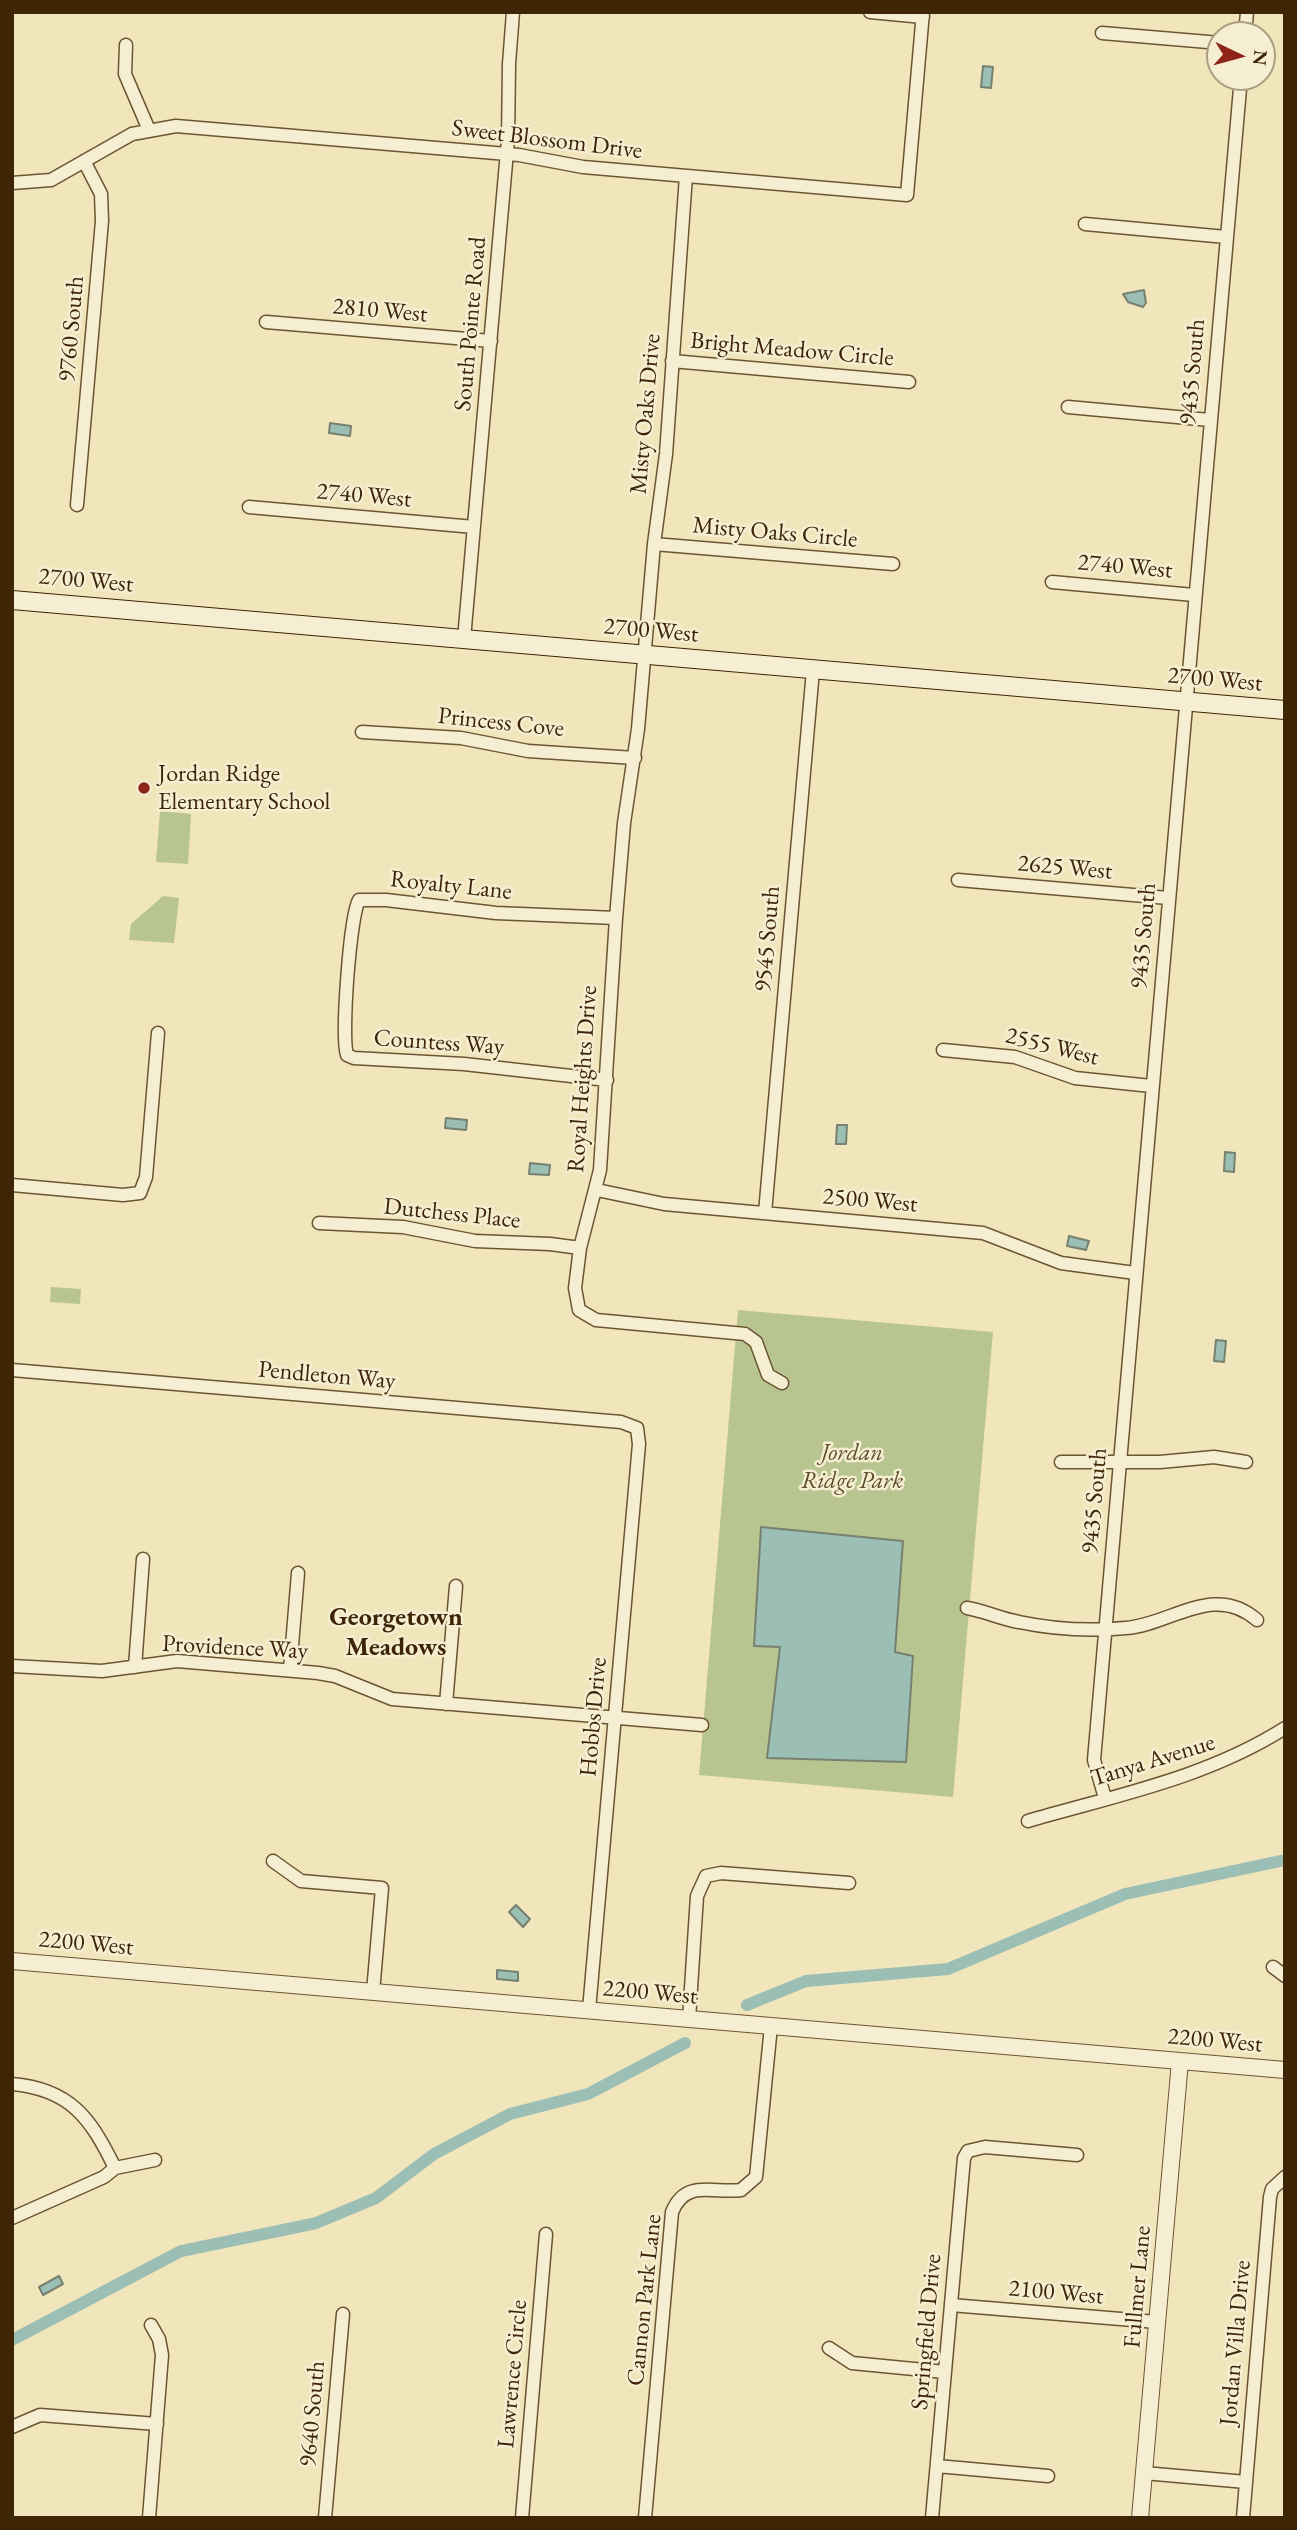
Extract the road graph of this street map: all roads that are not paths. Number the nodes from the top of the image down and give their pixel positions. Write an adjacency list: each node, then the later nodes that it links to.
1 (513, 12): 9 (street, South Pointe Road)
2 (870, 12): 3 (street)
3 (923, 15): 11 (street, Sweet Blossom Drive)
4 (1102, 33): 5 (street)
5 (1206, 42)
6 (125, 45): 8 (street)
7 (1240, 91): 14 (street, 9435 South)
8 (149, 130): 9 (street, Sweet Blossom Drive); 10 (street, Sweet Blossom Drive)
9 (507, 154): 11 (street, Sweet Blossom Drive); 16 (street, South Pointe Road)
10 (84, 161): 12 (street, Sweet Blossom Drive); 21 (street, 9760 South)
11 (687, 176): 17 (street, Misty Oaks Drive)
12 (12, 183)
13 (1085, 224): 14 (street)
14 (1226, 237): 20 (street, 9435 South)
15 (266, 322): 16 (street, 2810 West)
16 (491, 341): 23 (street, South Pointe Road)
17 (672, 361): 18 (street, Bright Meadow Circle); 24 (street, Misty Oaks Drive)
18 (909, 382)
19 (1068, 407): 20 (street)
20 (1210, 420): 27 (street, 9435 South)
21 (78, 505)
22 (250, 508): 23 (street, 2740 West)
23 (474, 527): 29 (street, South Pointe Road)
24 (654, 544): 25 (street, Misty Oaks Circle); 30 (street, Misty Oaks Drive)
25 (893, 564)
26 (1052, 582): 27 (street, 2740 West)
27 (1194, 595): 32 (street, 9435 South)
28 (12, 600): 29 (main road, 2700 West)
29 (464, 639): 30 (main road, 2700 West)
30 (645, 655): 31 (main road, 2700 West); 35 (street, Royal Heights Drive)
31 (813, 670): 32 (main road, 2700 West); 46 (street, 9545 South)
32 (1185, 702): 33 (main road, 2700 West); 37 (street, 9435 South)
33 (1285, 710)
34 (362, 732): 35 (street, Princess Cove)
35 (635, 758): 38 (street, Royal Heights Drive)
36 (958, 880): 37 (street, 2625 West)
37 (1168, 898): 43 (street, 9435 South)
38 (616, 918): 39 (street, Royalty Lane); 42 (street, Royal Heights Drive)
39 (349, 977): 42 (street, Countess Way)
40 (158, 1034): 44 (street)
41 (943, 1050): 43 (street, 2555 West)
42 (607, 1080): 45 (street, Royal Heights Drive)
43 (1151, 1086): 49 (street, 9435 South)
44 (12, 1185)
45 (597, 1190): 46 (street, 2500 West); 48 (street, Royal Heights Drive)
46 (765, 1213): 49 (street, 2500 West)
47 (319, 1223): 48 (street, Dutchess Place)
48 (580, 1248): 51 (street, Royal Heights Drive)
49 (1135, 1273): 54 (street, 9435 South)
50 (12, 1370): 52 (street, Pendleton Way)
51 (782, 1383)
52 (637, 1428): 66 (street, Hobbs Drive)
53 (1061, 1462): 54 (street)
54 (1120, 1462): 55 (street); 61 (street, 9435 South)
55 (1246, 1462)
56 (143, 1559): 63 (street)
57 (298, 1573): 64 (street)
58 (456, 1586): 65 (street)
59 (967, 1608): 61 (street)
60 (1257, 1620): 61 (street)
61 (1105, 1629): 69 (street, 9435 South)
62 (12, 1666): 63 (street, Providence Way)
63 (135, 1667): 64 (street, Providence Way)
64 (290, 1670): 65 (street, Providence Way)
65 (446, 1704): 66 (street, Providence Way)
66 (615, 1718): 67 (street, Providence Way); 77 (street, Hobbs Drive)
67 (702, 1725)
68 (1285, 1728): 69 (street, Tanya Avenue)
69 (1105, 1798): 70 (street, Tanya Avenue)
70 (1028, 1821)
71 (273, 1861): 76 (street)
72 (849, 1883): 78 (street)
73 (12, 1961): 76 (street, 2200 West)
74 (1273, 1967): 75 (street)
75 (1285, 1976)
76 (373, 1992): 77 (street, 2200 West)
77 (589, 2010): 78 (street, 2200 West)
78 (688, 2019): 79 (street, 2200 West)
79 (771, 2026): 80 (street, 2200 West); 104 (street, Cannon Park Lane)
80 (1180, 2061): 81 (street, 2200 West); 91 (street, Fullmer Lane)
81 (1285, 2070)
82 (12, 2084): 85 (street)
83 (1077, 2155): 89 (street, Springfield Drive)
84 (155, 2160): 85 (street)
85 (116, 2168): 87 (street)
86 (1285, 2177): 100 (street, Jordan Villa Drive)
87 (12, 2218)
88 (546, 2234): 103 (street, Lawrence Circle)
89 (951, 2305): 91 (street, 2100 West); 94 (street, Springfield Drive)
90 (343, 2314): 102 (street, 9640 South)
91 (1157, 2322): 98 (street, Fullmer Lane)
92 (151, 2325): 95 (street)
93 (829, 2348): 94 (street)
94 (945, 2372): 97 (street, Springfield Drive)
95 (157, 2424): 96 (street); 101 (street)
96 (12, 2427)
97 (937, 2466): 99 (street); 105 (street, Springfield Drive)
98 (1144, 2473): 100 (street); 106 (street, Fullmer Lane)
99 (1048, 2476)
100 (1246, 2482): 107 (street, Jordan Villa Drive)
101 (149, 2518)
102 (325, 2518)
103 (522, 2518)
104 (645, 2518)
105 (932, 2518)
106 (1140, 2518)
107 (1243, 2518)

